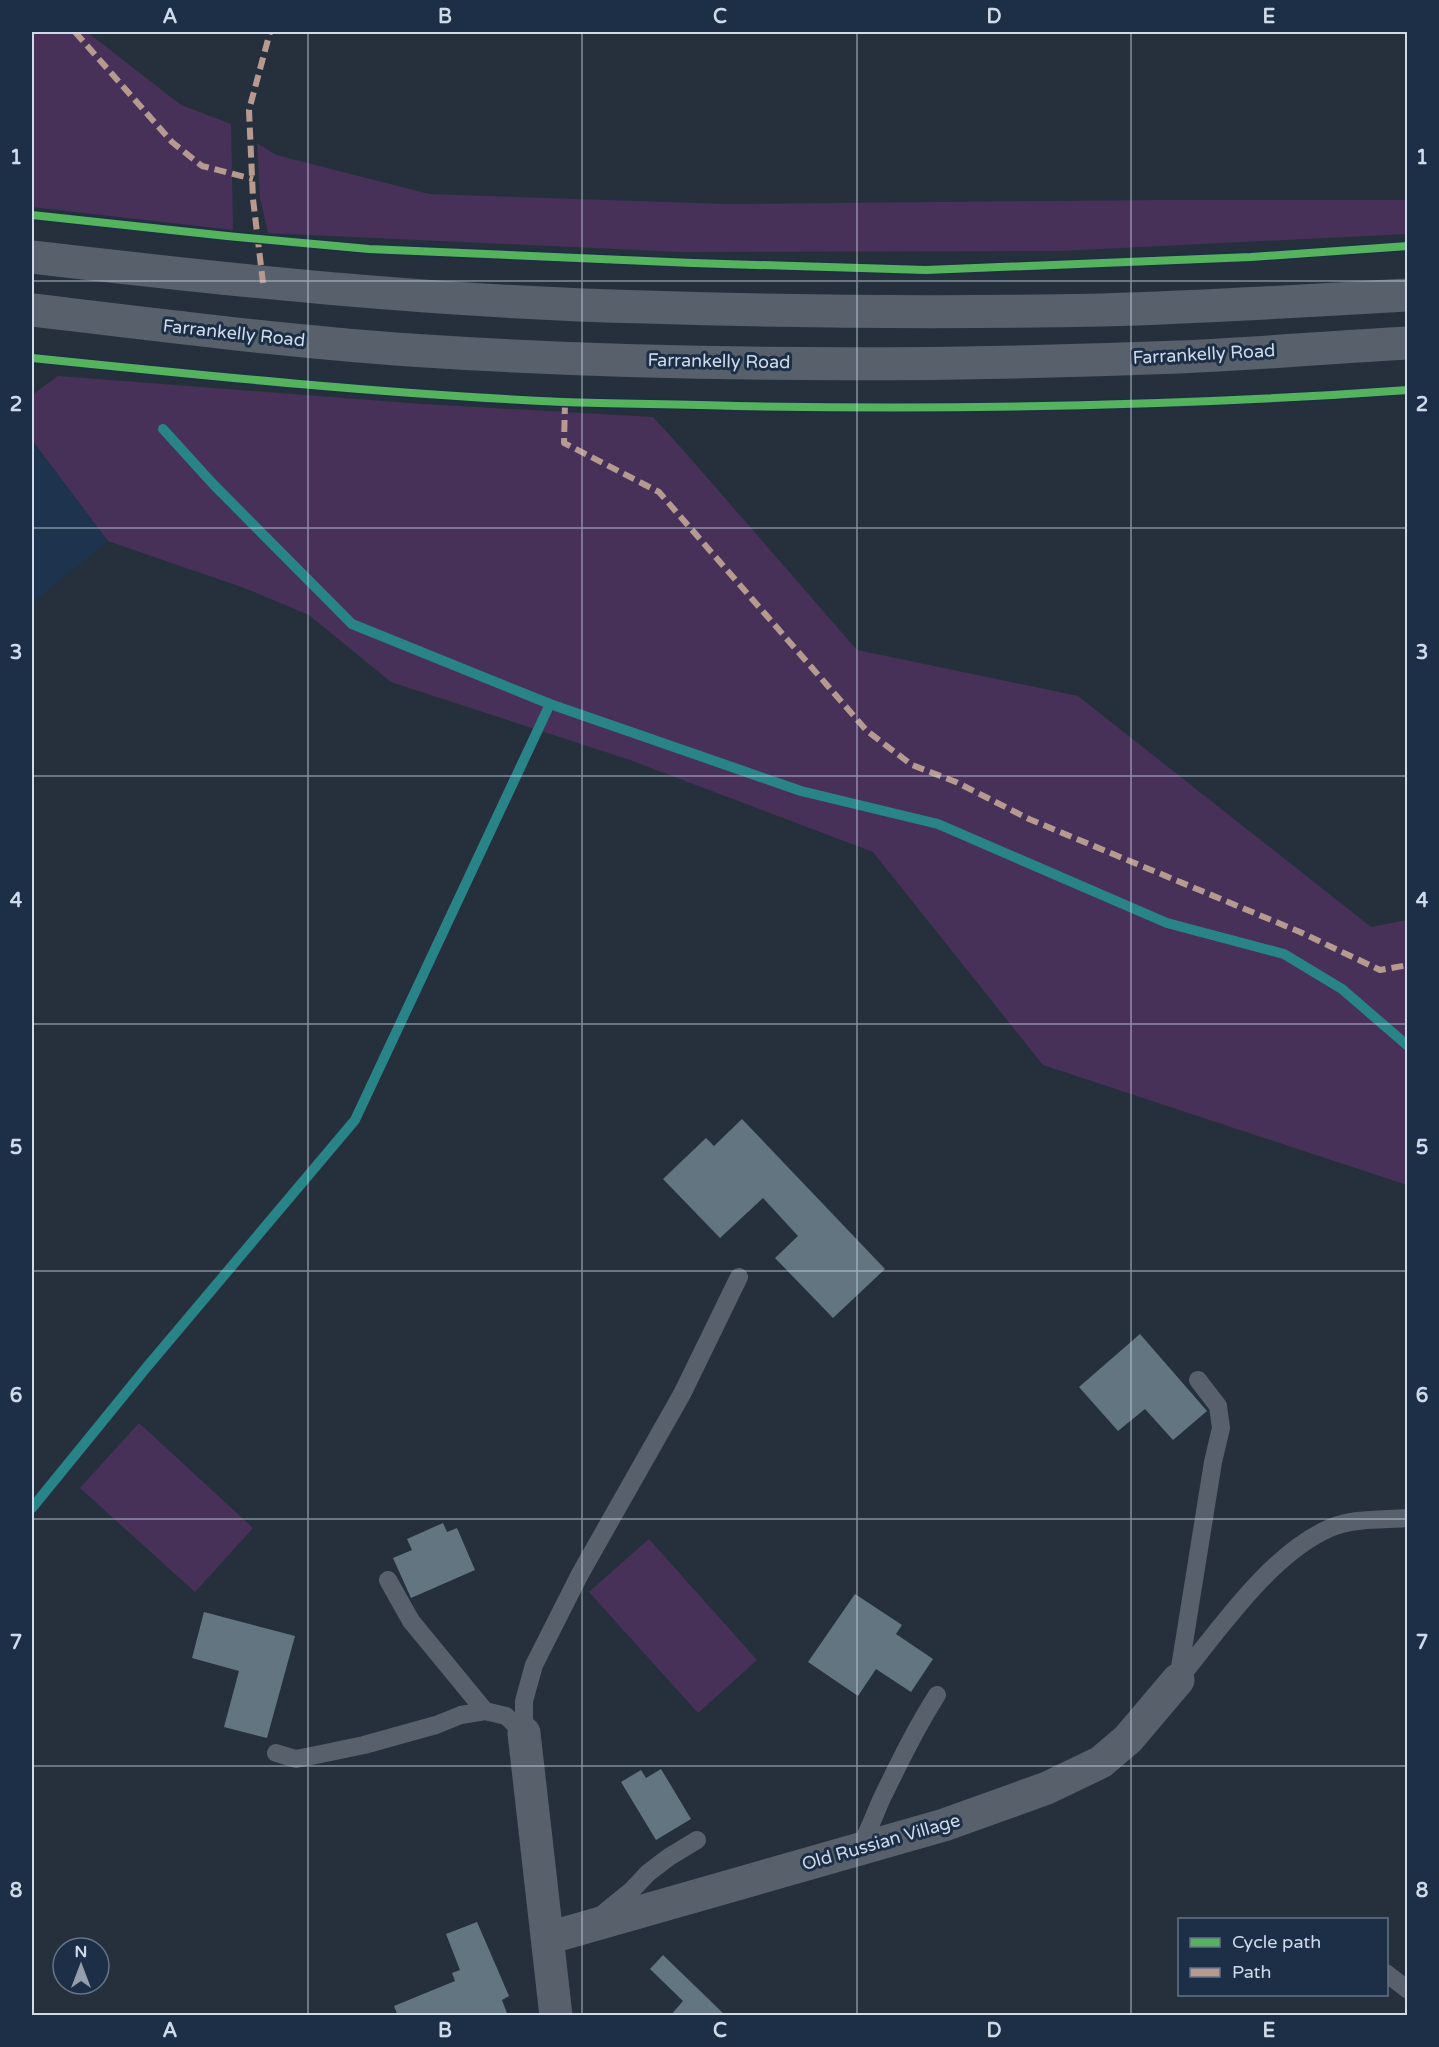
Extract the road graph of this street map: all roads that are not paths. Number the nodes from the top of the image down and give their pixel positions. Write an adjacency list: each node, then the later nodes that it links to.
1 (32, 257): 2 (main road)
2 (1407, 295)
3 (32, 310): 4 (main road, Farrankelly Road)
4 (1407, 343)
5 (739, 1277): 12 (lane)
6 (1198, 1380): 9 (lane)
7 (1407, 1518): 9 (lane)
8 (387, 1580): 11 (lane)
9 (1178, 1680): 15 (main road, Old Russian Village)
10 (937, 1695): 15 (lane)
11 (485, 1711): 12 (lane); 13 (lane)
12 (524, 1733): 17 (main road)
13 (276, 1753)
14 (697, 1840): 16 (lane)
15 (858, 1848): 16 (main road, Old Russian Village)
16 (602, 1923): 17 (main road, Old Russian Village)
17 (548, 1938): 20 (main road)
18 (1388, 1975): 19 (lane)
19 (1407, 1990)
20 (556, 2016)

